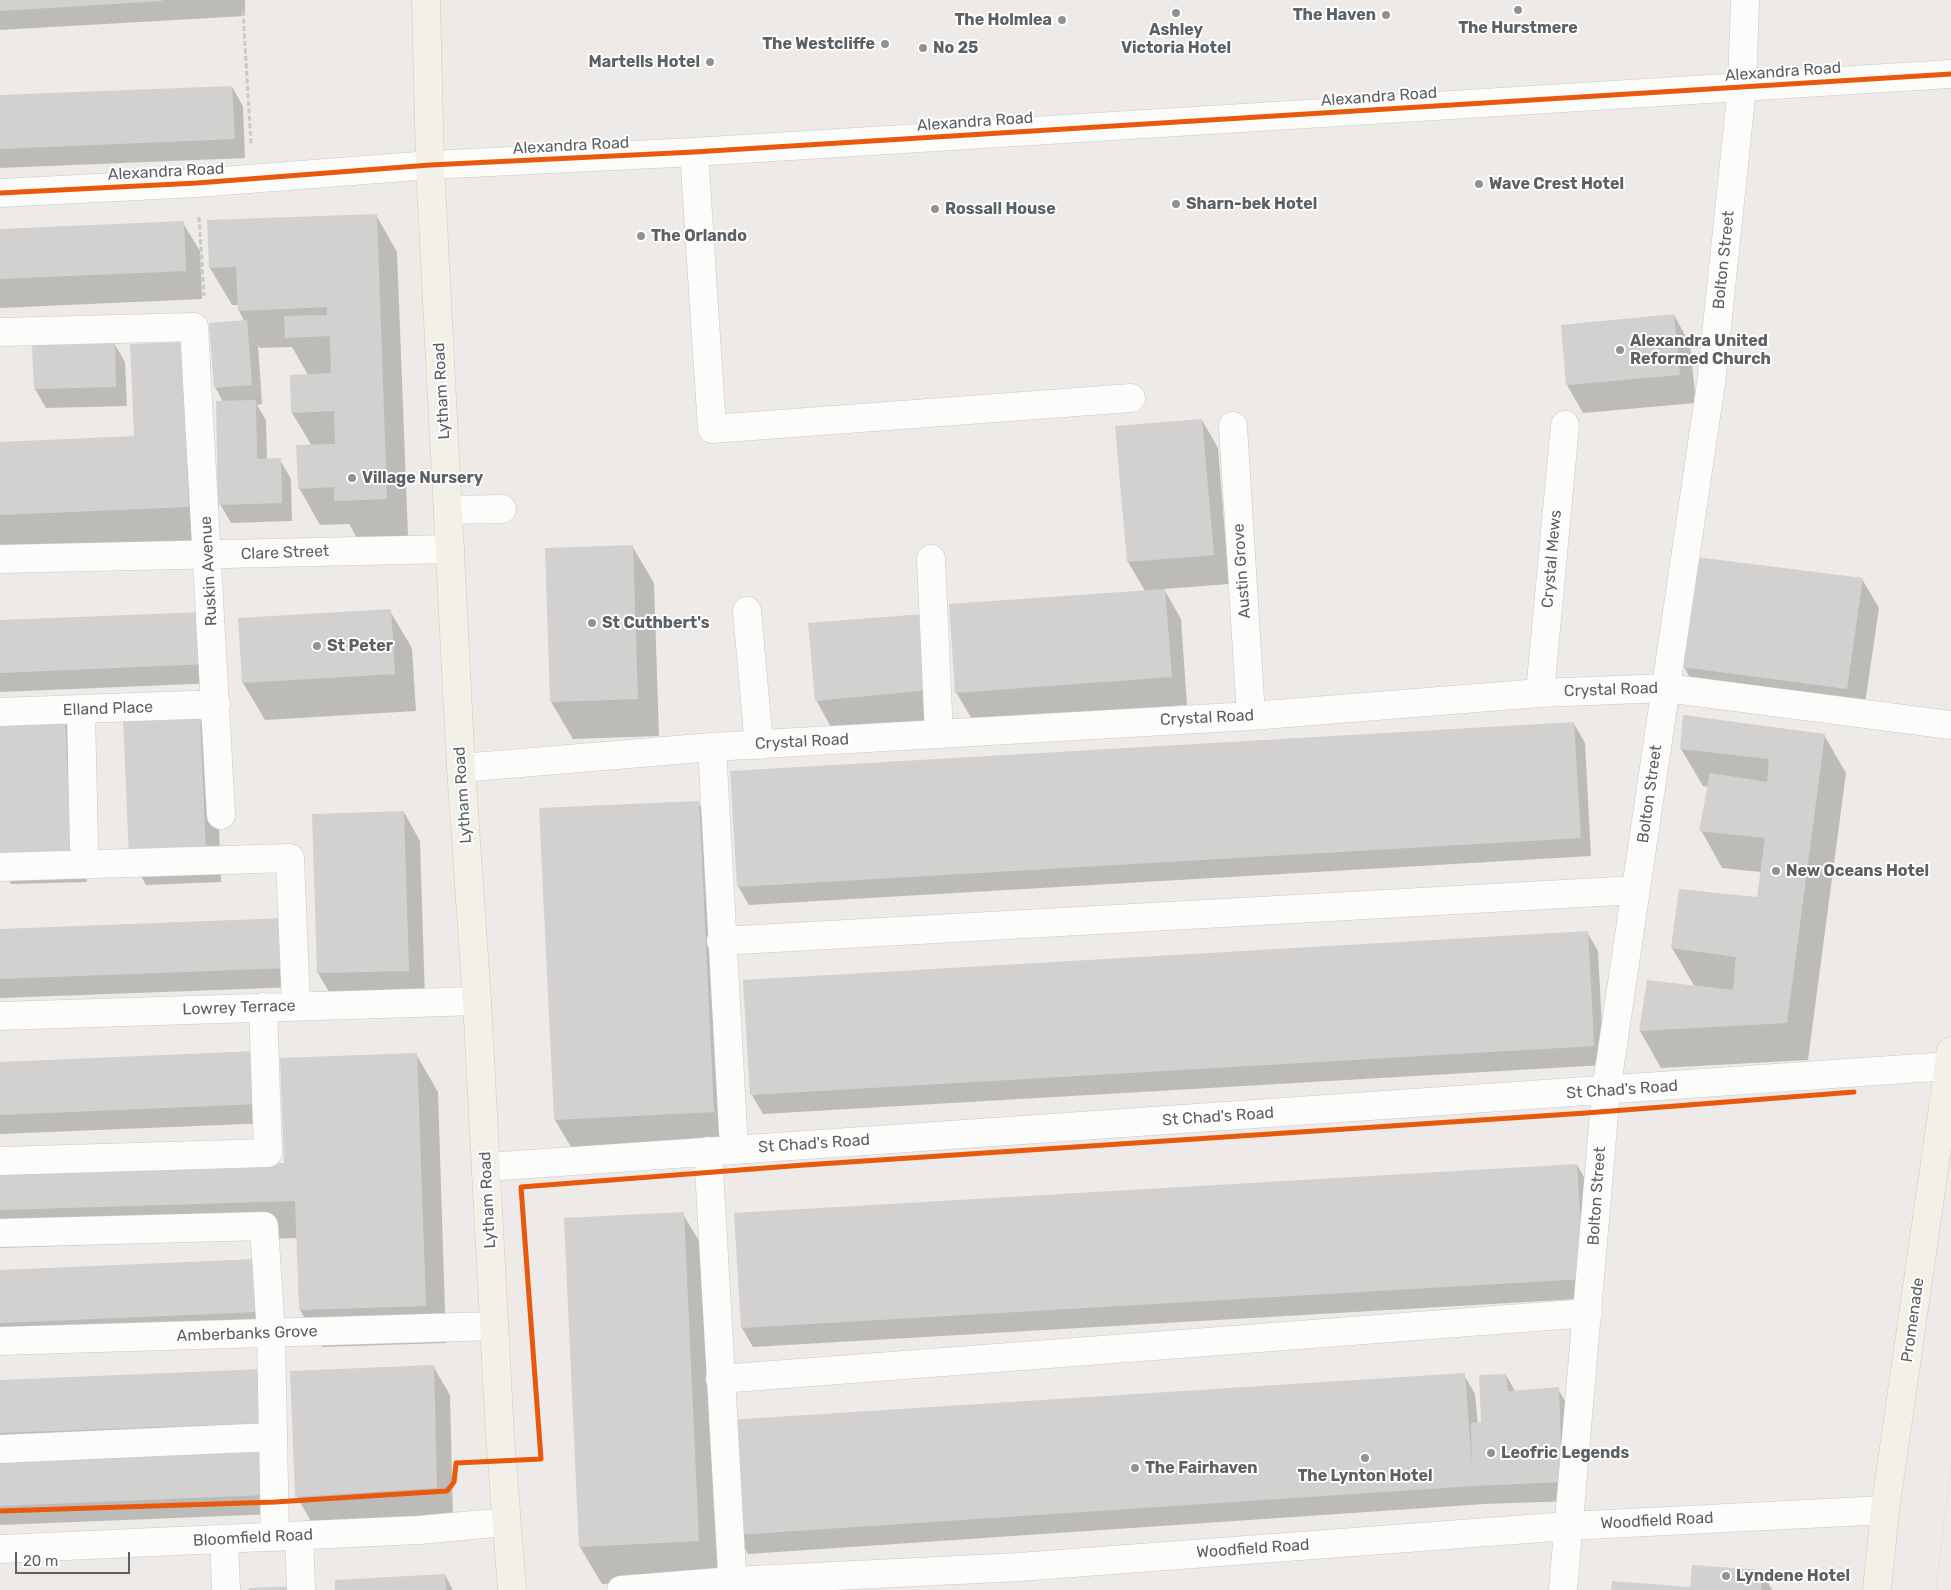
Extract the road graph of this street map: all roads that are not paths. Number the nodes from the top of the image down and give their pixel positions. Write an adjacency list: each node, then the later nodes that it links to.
1 (426, 0): 6 (main road, Lytham Road)
2 (1746, 0): 4 (street, Bolton Street)
3 (1951, 74): 4 (street, Alexandra Road)
4 (1742, 88): 5 (street, Alexandra Road); 19 (street, Bolton Street)
5 (694, 152): 6 (street, Alexandra Road); 9 (street)
6 (430, 165): 7 (street, Alexandra Road); 13 (main road, Lytham Road)
7 (0, 193)
8 (0, 332): 15 (street, Ruskin Avenue)
9 (1131, 398)
10 (1565, 425): 20 (street, Crystal Mews)
11 (1233, 426): 24 (street, Austin Grove)
12 (502, 509): 13 (street)
13 (448, 510): 14 (main road, Lytham Road)
14 (450, 549): 15 (street, Clare Street); 29 (main road, Lytham Road)
15 (208, 556): 16 (street, Clare Street); 21 (street, Ruskin Avenue)
16 (0, 559)
17 (931, 559): 26 (street)
18 (747, 611): 27 (street)
19 (1666, 688): 20 (street, Crystal Road); 25 (street, Crystal Road); 33 (street, Bolton Street)
20 (1540, 693): 24 (street, Crystal Road)
21 (216, 704): 22 (street, Elland Place); 30 (street, Ruskin Avenue)
22 (81, 710): 23 (street, Elland Place); 31 (street)
23 (0, 712)
24 (1251, 716): 26 (street, Crystal Road)
25 (1951, 725)
26 (939, 734): 27 (street, Crystal Road)
27 (759, 744): 28 (street, Crystal Road)
28 (712, 748): 29 (street, Crystal Road); 34 (street)
29 (461, 768): 35 (main road, Lytham Road)
30 (221, 815)
31 (84, 846)
32 (0, 867): 36 (street)
33 (1635, 890): 34 (street); 40 (street, Bolton Street)
34 (721, 941): 41 (street)
35 (477, 1001): 36 (street, Lowrey Terrace); 43 (main road, Lytham Road)
36 (296, 1006): 37 (street, Lowrey Terrace)
37 (263, 1007): 38 (street, Lowrey Terrace); 42 (street)
38 (0, 1016)
39 (1950, 1058): 40 (street, St Chad's Road); 52 (main road, Promenade)
40 (1606, 1091): 41 (street, St Chad's Road); 45 (street, Bolton Street)
41 (721, 1150): 43 (street, St Chad's Road); 49 (street)
42 (0, 1161)
43 (487, 1168): 46 (main road, Lytham Road)
44 (0, 1233): 47 (street)
45 (1588, 1312): 49 (street); 54 (street, Bolton Street)
46 (494, 1326): 47 (street, Amberbanks Grove); 53 (main road, Lytham Road)
47 (271, 1334): 48 (street, Amberbanks Grove); 50 (street)
48 (0, 1341)
49 (720, 1379): 59 (street)
50 (273, 1437): 51 (street); 55 (street)
51 (0, 1449)
52 (1886, 1510): 54 (street, Woodfield Road); 65 (main road, Promenade)
53 (506, 1522): 55 (street, Bloomfield Road); 62 (main road, Lytham Road)
54 (1568, 1526): 58 (street, Woodfield Road); 64 (street, Bolton Street)
55 (287, 1536): 56 (street, Bloomfield Road); 61 (street)
56 (224, 1540): 57 (street, Bloomfield Road); 60 (street)
57 (0, 1549)
58 (1019, 1578): 59 (street, Woodfield Road)
59 (732, 1586): 63 (street, Woodfield Road)
60 (226, 1590)
61 (301, 1590)
62 (512, 1590)
63 (621, 1590)
64 (1563, 1590)
65 (1877, 1590)

